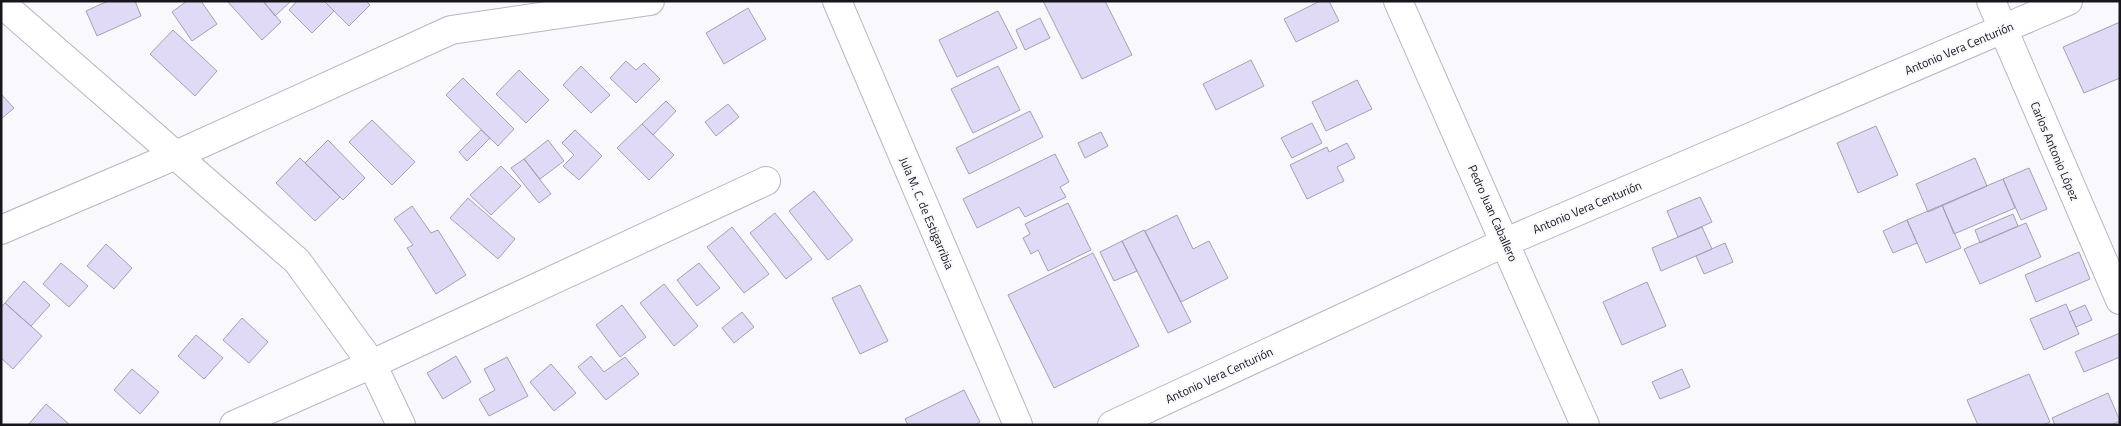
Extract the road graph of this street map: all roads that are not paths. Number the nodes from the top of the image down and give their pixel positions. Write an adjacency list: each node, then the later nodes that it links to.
1 (650, 1): 8 (street)
2 (837, 1): 16 (street, Jula M. C. de Estigarribia)
3 (1398, 1): 11 (street, Pedro Juan Caballero)
4 (1991, 1): 7 (street, Carlos Antonio López)
5 (2068, 1): 7 (street, Antonio Vera Centurión)
6 (1, 3): 8 (street)
7 (2003, 29): 11 (street, Antonio Vera Centurión); 12 (street, Carlos Antonio López)
8 (174, 156): 10 (street); 13 (street)
9 (766, 181): 13 (street)
10 (1, 230)
11 (1506, 242): 17 (street, Antonio Vera Centurión); 18 (street, Pedro Juan Caballero)
12 (2120, 300)
13 (372, 364): 14 (street); 15 (street)
14 (234, 425)
15 (400, 425)
16 (1018, 425)
17 (1112, 425)
18 (1585, 425)

